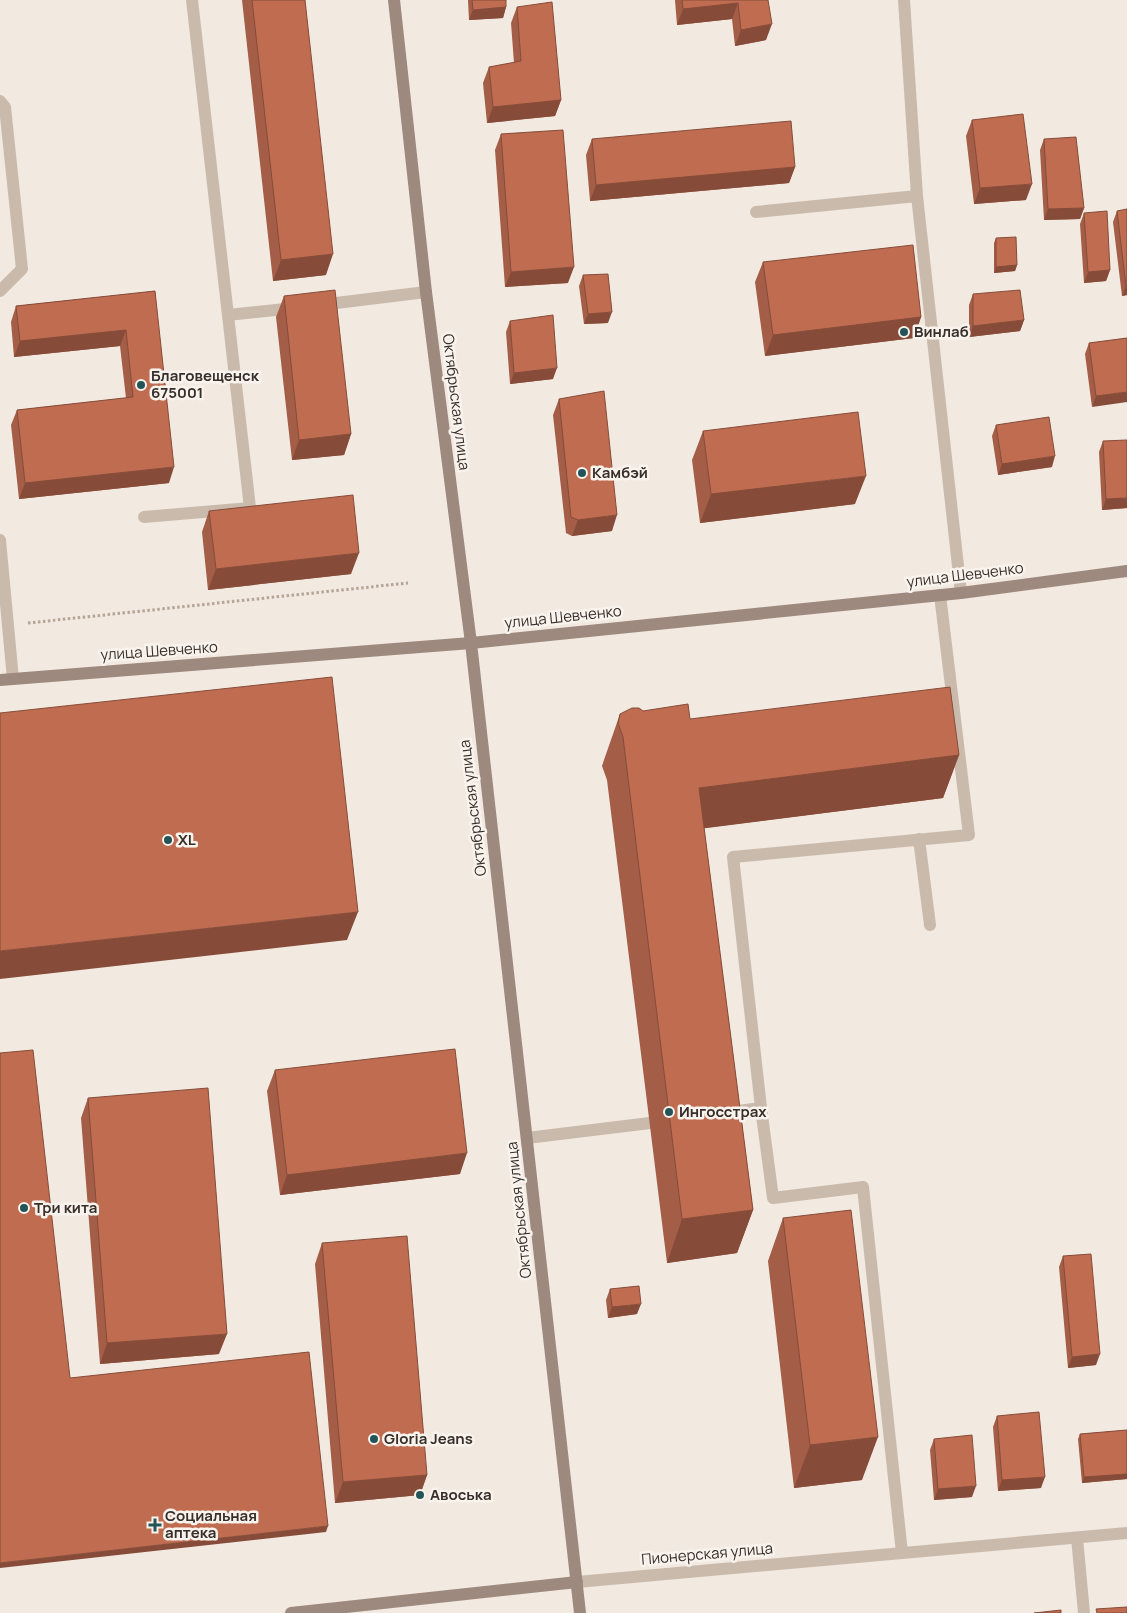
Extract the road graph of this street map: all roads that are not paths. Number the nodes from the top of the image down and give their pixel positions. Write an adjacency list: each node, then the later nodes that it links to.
1 (192, 0): 9 (street)
2 (394, 0): 8 (main road, Октябрьская улица)
3 (904, 0): 5 (street)
4 (0, 101): 7 (street)
5 (917, 196): 6 (street); 13 (street)
6 (756, 212)
7 (0, 291)
8 (426, 292): 9 (street); 15 (main road, Октябрьская улица)
9 (228, 315): 10 (street)
10 (144, 517)
11 (0, 540): 16 (street)
12 (1127, 571): 13 (main road, улица Шевченко)
13 (961, 593): 14 (main road, улица Шевченко)
14 (940, 595): 15 (main road, улица Шевченко); 18 (street)
15 (471, 643): 16 (main road, улица Шевченко); 23 (main road, Октябрьская улица)
16 (13, 679): 17 (main road, улица Шевченко)
17 (0, 680)
18 (919, 839): 19 (street); 20 (street)
19 (930, 925)
20 (761, 1108): 21 (street); 26 (street)
21 (718, 1113)
22 (650, 1123): 23 (street)
23 (527, 1138): 27 (main road, Октябрьская улица)
24 (1127, 1533): 25 (street, Пионерская улица)
25 (1077, 1538): 26 (street, Пионерская улица); 30 (street)
26 (902, 1553): 27 (street, Пионерская улица)
27 (577, 1582): 28 (main road, Пионерская улица); 29 (main road, Октябрьская улица)
28 (290, 1613)
29 (580, 1613)
30 (1084, 1613)

